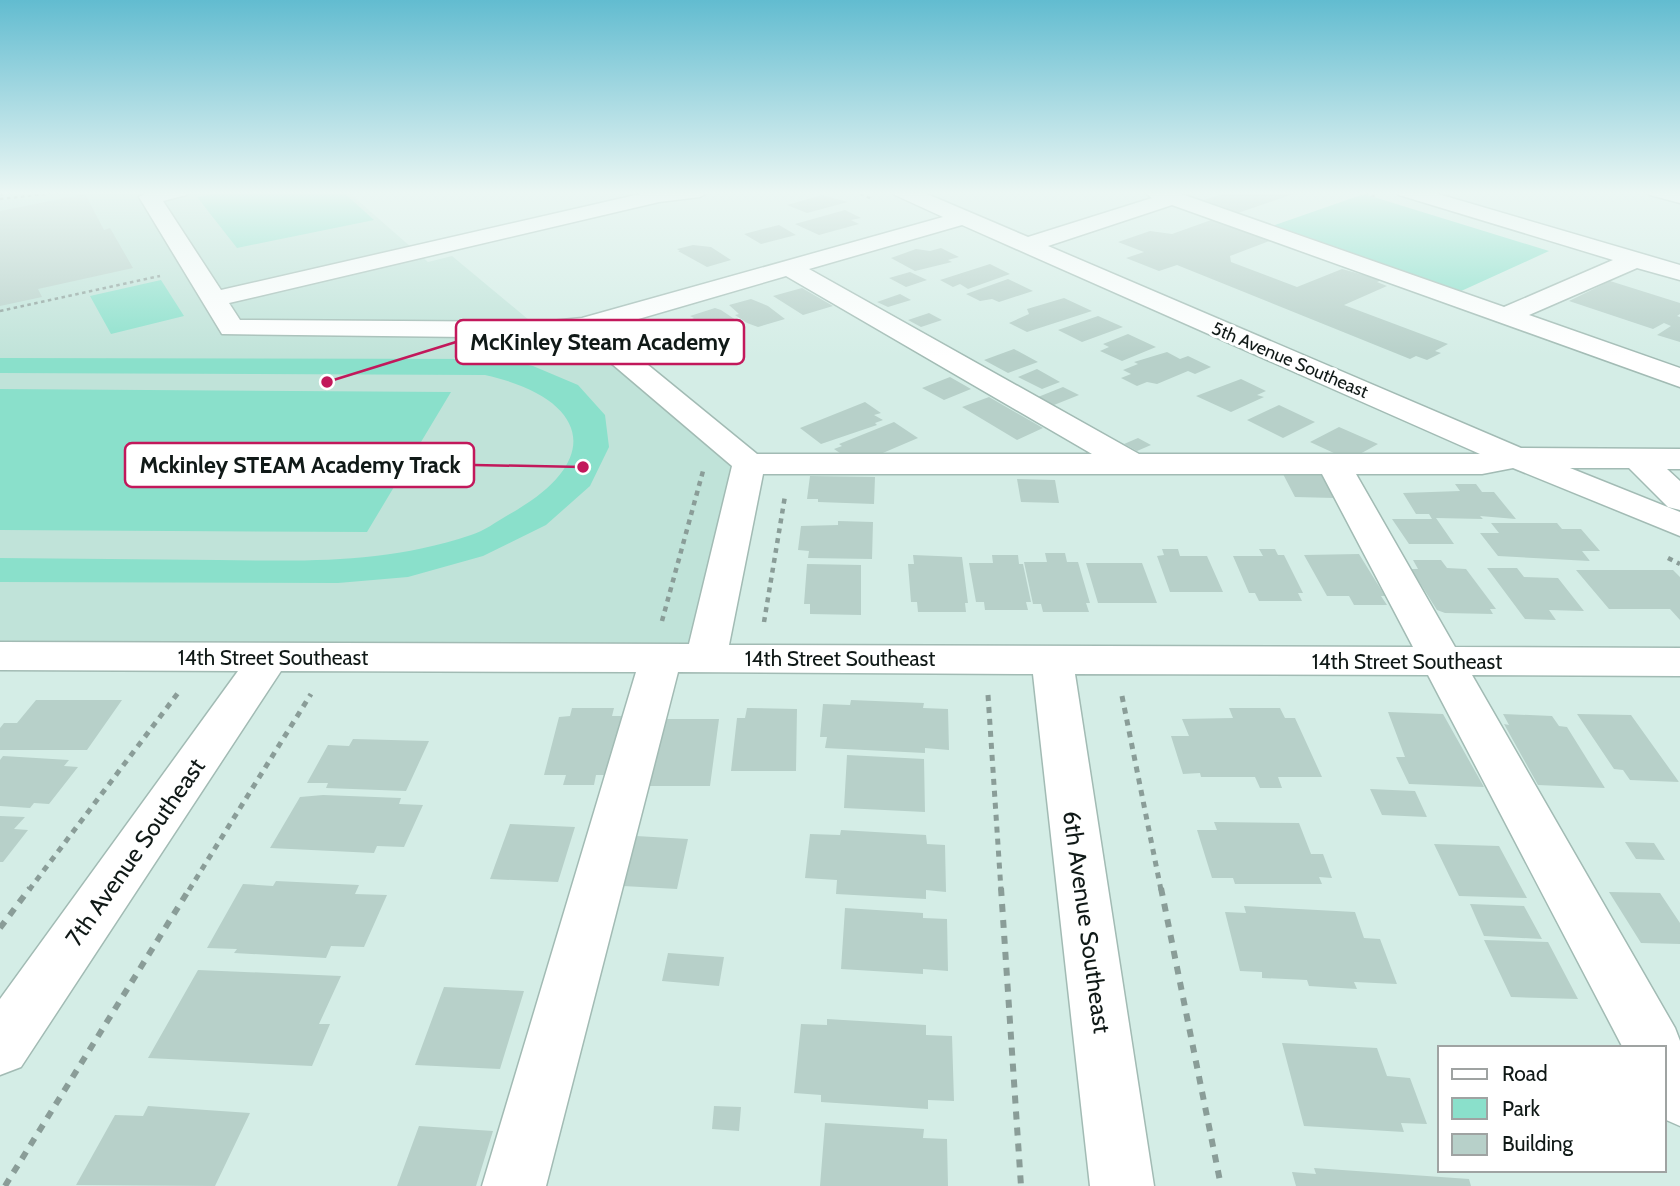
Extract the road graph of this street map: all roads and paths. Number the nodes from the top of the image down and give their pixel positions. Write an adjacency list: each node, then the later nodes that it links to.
1 (181, 246): 8 (street)
2 (441, 246): 11 (street)
3 (865, 246): 9 (street)
4 (1030, 246): 17 (street, 5th Avenue Southeast)
5 (1320, 246): 13 (street)
6 (1589, 246): 7 (street)
7 (1634, 260): 10 (street); 13 (street)
8 (194, 268): 11 (street); 12 (path)
9 (789, 268): 14 (street); 22 (street)
10 (1680, 273)
11 (214, 299): 14 (street)
12 (0, 311)
13 (1517, 311): 15 (street); 16 (street)
14 (584, 326): 21 (street)
15 (1613, 334)
16 (1680, 378)
17 (1517, 458): 18 (street); 23 (street); 25 (street, 5th Avenue Southeast)
18 (1638, 459): 19 (street); 24 (street)
19 (1680, 459)
20 (705, 463): 26 (path)
21 (749, 464): 22 (street); 26 (street)
22 (1132, 464): 23 (street)
23 (1334, 465): 30 (street)
24 (1680, 499)
25 (1680, 525)
26 (676, 646): 28 (street, 14th Street Southeast); 29 (street, 14th Street Southeast); 42 (street)
27 (0, 656): 28 (street, 14th Street Southeast)
28 (270, 656): 38 (street, 7th Avenue Southeast)
29 (1052, 659): 30 (street, 14th Street Southeast); 44 (street, 6th Avenue Southeast)
30 (1443, 661): 31 (street, 14th Street Southeast); 37 (street)
31 (1680, 662)
32 (184, 685): 36 (path)
33 (316, 686): 41 (path)
34 (988, 688): 43 (path)
35 (1121, 690): 45 (path)
36 (0, 928)
37 (1653, 1046)
38 (0, 1047)
39 (1666, 1071): 40 (street)
40 (1680, 1096)
41 (5, 1186)
42 (514, 1186)
43 (1021, 1186)
44 (1122, 1186)
45 (1221, 1186)

